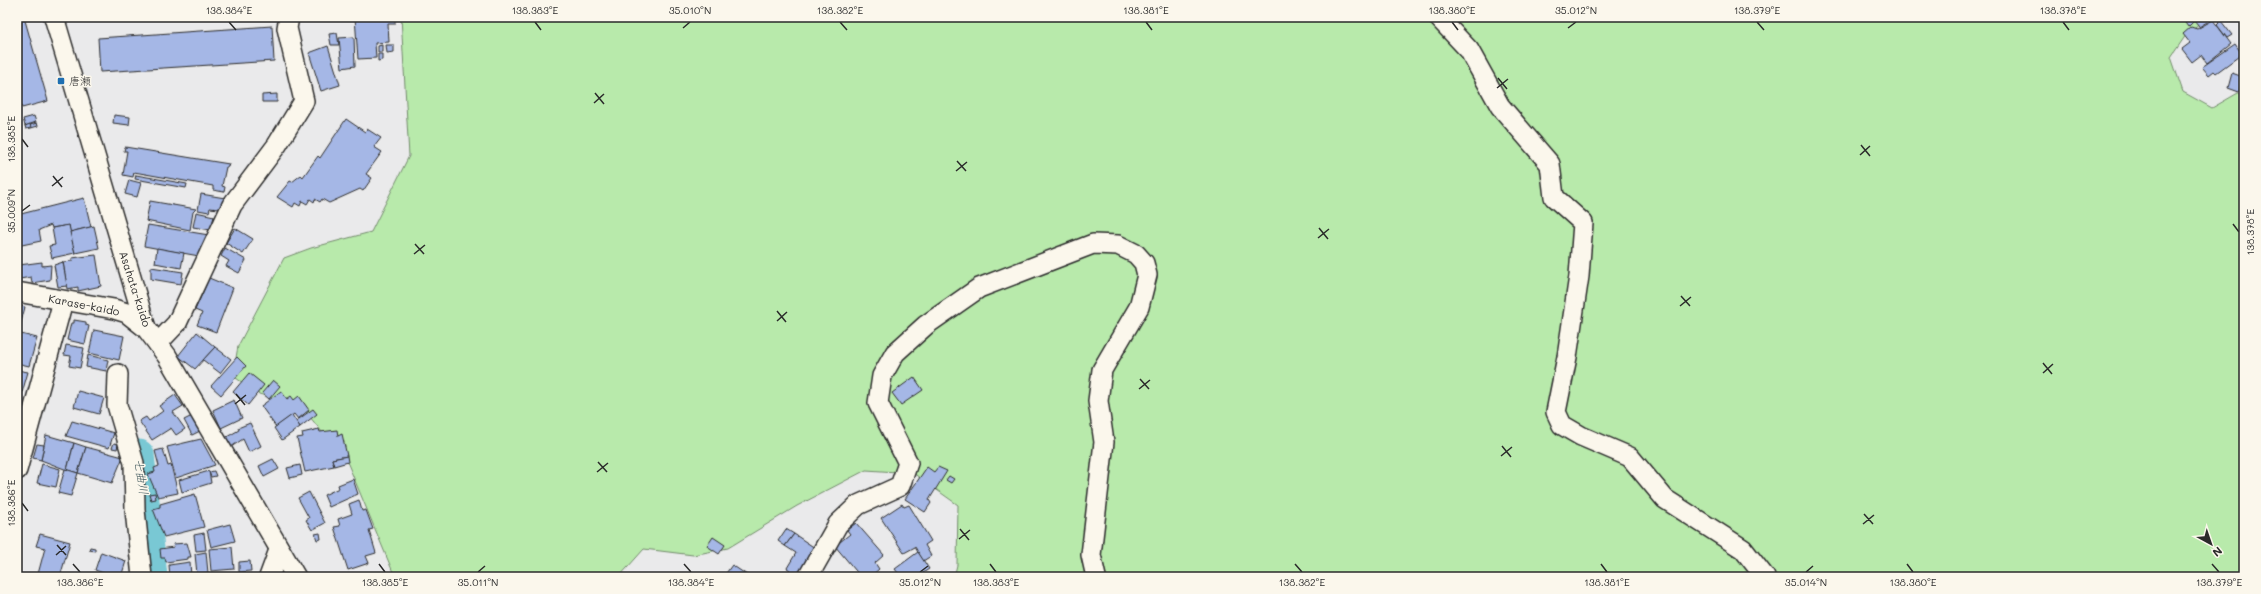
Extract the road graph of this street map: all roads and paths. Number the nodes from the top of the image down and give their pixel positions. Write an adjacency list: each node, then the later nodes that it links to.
1 (54, 17): 6 (street, Asahata-kaido)
2 (289, 17): 7 (street)
3 (1438, 17): 16 (street)
4 (17, 292): 5 (street, Karase-kaido)
5 (63, 301): 6 (street, Karase-kaido); 9 (street)
6 (146, 328): 7 (street, Asahata-kaido)
7 (158, 343): 10 (street, Asahata-kaido)
8 (118, 374): 11 (street)
9 (17, 470)
10 (279, 550): 12 (street); 13 (street, Asahata-kaido)
11 (142, 577)
12 (269, 577)
13 (296, 577)
14 (808, 577): 15 (street)
15 (1096, 577)
16 (1765, 577)

